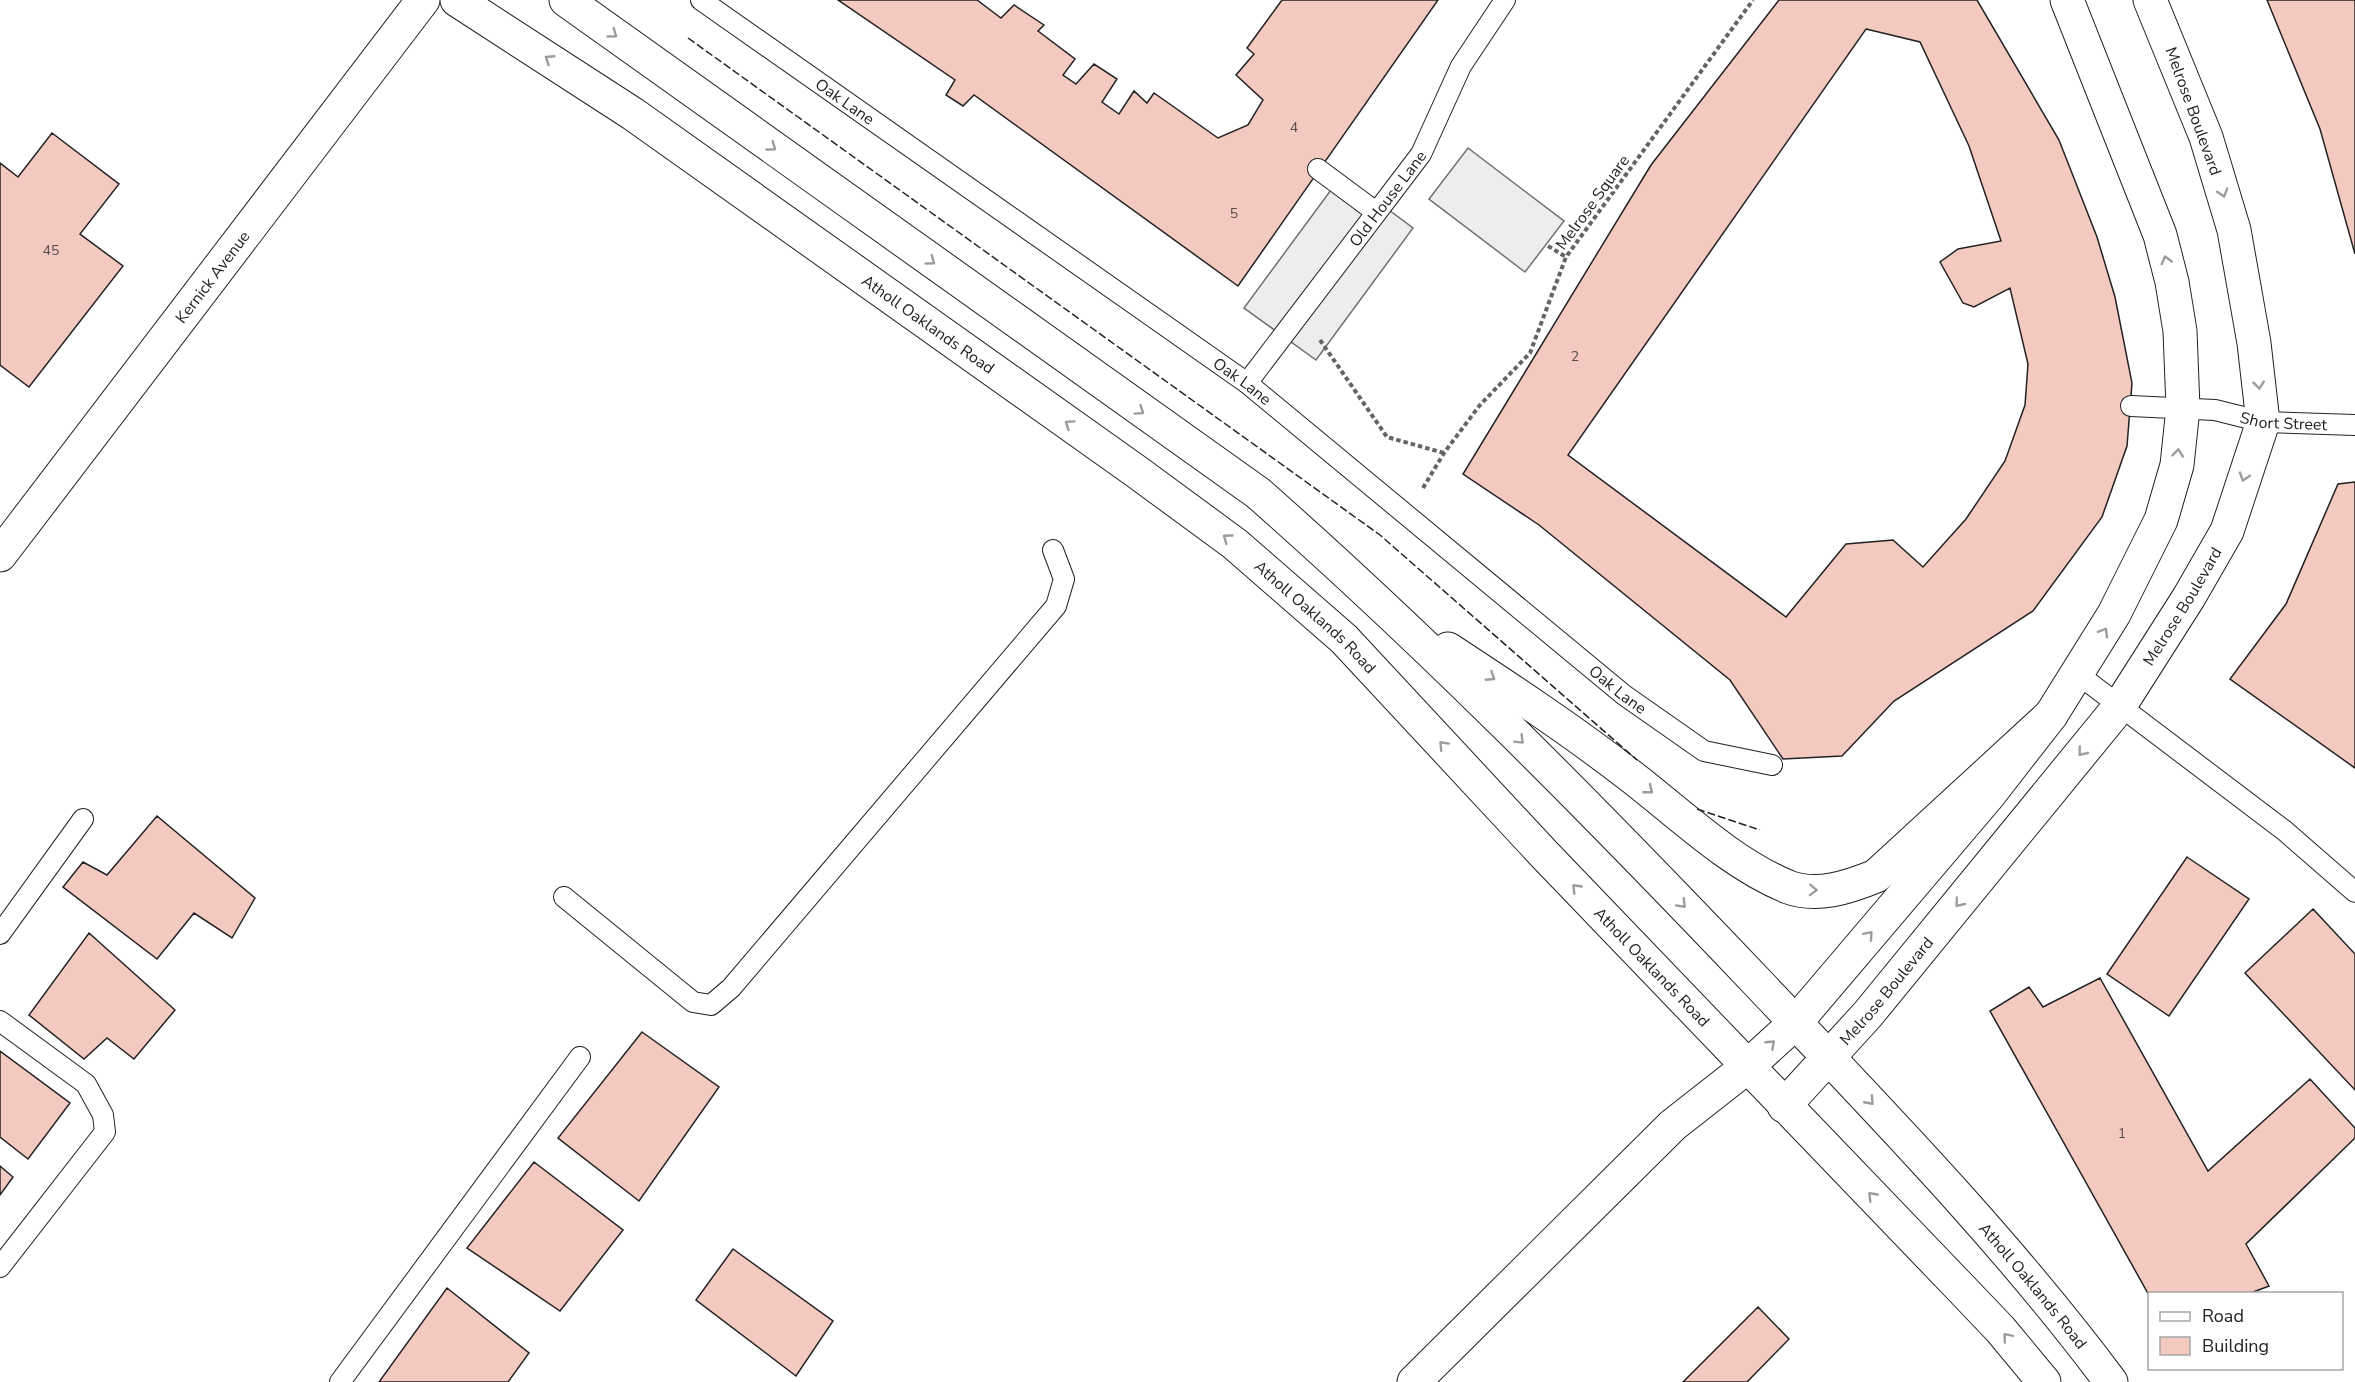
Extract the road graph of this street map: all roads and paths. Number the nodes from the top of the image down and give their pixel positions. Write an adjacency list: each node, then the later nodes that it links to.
1 (423, 0): 22 (street, Kernick Avenue)
2 (458, 0): 36 (street, Atholl Oaklands Road, one-way to 2)
3 (566, 0): 23 (street, Atholl Oaklands Road, one-way to 23)
4 (701, 0): 14 (lane, Oak Lane)
5 (1505, 0): 10 (lane, Old House Lane)
6 (1754, 0): 12 (path, Melrose Square)
7 (2067, 0): 16 (street, one-way to 7)
8 (2150, 0): 17 (street, Melrose Boulevard, one-way to 17)
9 (1317, 169): 10 (lane)
10 (1376, 212): 13 (lane, Old House Lane)
11 (1548, 246): 12 (path)
12 (1566, 257): 19 (path, Melrose Square)
13 (1294, 319): 14 (lane, Old House Lane); 19 (path)
14 (1247, 383): 20 (lane, Oak Lane)
15 (2131, 406): 16 (lane, Short Street)
16 (2183, 408): 17 (lane, Short Street); 24 (street, one-way to 16)
17 (2263, 422): 18 (lane, Short Street); 25 (street, Melrose Boulevard, one-way to 25)
18 (2355, 425)
19 (1444, 453): 20 (path, Melrose Square)
20 (1406, 514): 27 (lane, Oak Lane)
21 (1053, 550): 30 (lane)
22 (0, 555)
23 (1389, 610): 26 (street, one-way to 26); 33 (street, Atholl Oaklands Road, one-way to 33)
24 (2079, 675): 25 (lane); 26 (street)
25 (2119, 706): 29 (lane); 35 (street, Melrose Boulevard, one-way to 35)
26 (2051, 716): 33 (street, one-way to 26)
27 (1772, 765)
28 (83, 819): 31 (lane)
29 (2355, 892)
30 (564, 897)
31 (0, 934)
32 (0, 1021): 38 (lane)
33 (1796, 1022): 35 (street, Atholl Oaklands Road); 36 (street, one-way to 33)
34 (580, 1057): 39 (lane)
35 (1830, 1058): 37 (street, Melrose Boulevard); 42 (street, Atholl Oaklands Road, one-way to 42)
36 (1747, 1067): 37 (street, Atholl Oaklands Road); 40 (street)
37 (1784, 1106): 41 (street, Atholl Oaklands Road, one-way to 37)
38 (0, 1267)
39 (340, 1382)
40 (1414, 1382)
41 (2044, 1382)
42 (2111, 1382)

